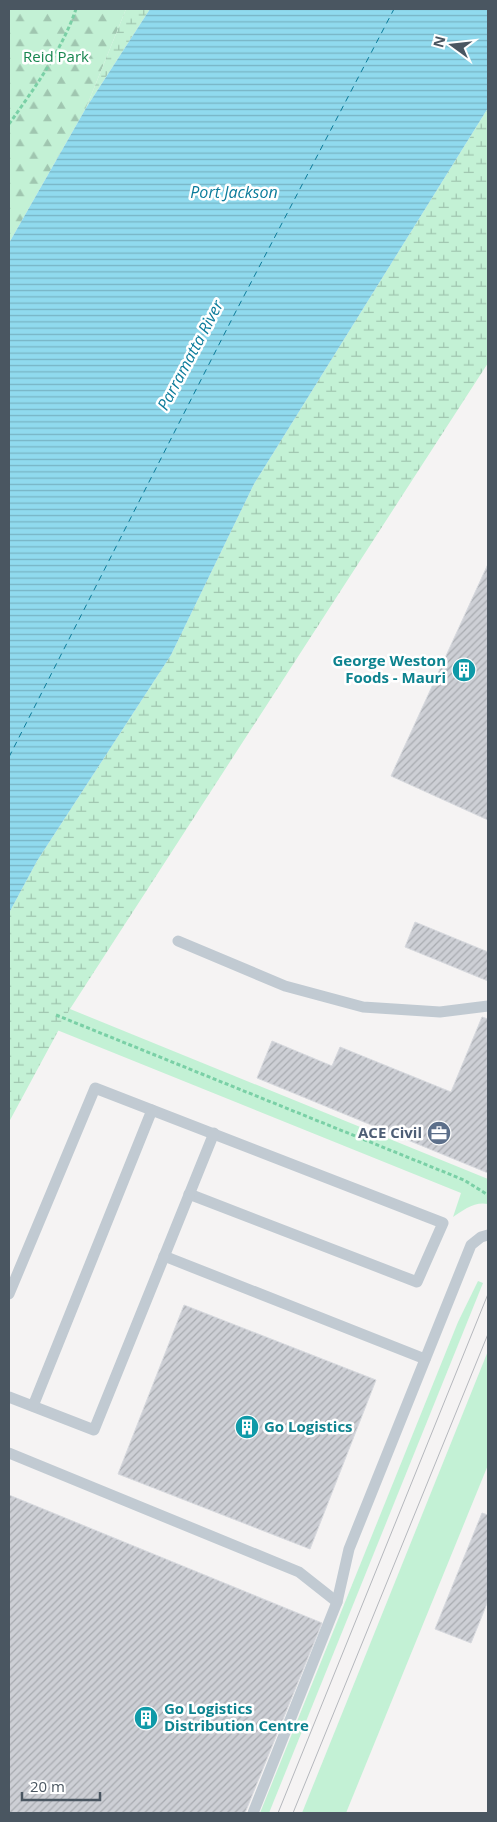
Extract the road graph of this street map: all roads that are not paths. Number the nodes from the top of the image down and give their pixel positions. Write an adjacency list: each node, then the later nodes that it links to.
1 (178, 941): 2 (lane)
2 (488, 1006)
3 (152, 1110): 4 (lane); 8 (lane); 11 (lane)
4 (214, 1132): 5 (lane); 5 (lane)
5 (189, 1194): 7 (lane)
6 (488, 1234): 9 (lane)
7 (164, 1256): 9 (lane); 11 (lane)
8 (9, 1294)
9 (425, 1359): 13 (lane)
10 (9, 1397): 11 (lane)
11 (33, 1406)
12 (9, 1453): 13 (lane)
13 (337, 1602): 14 (lane)
14 (253, 1813)

